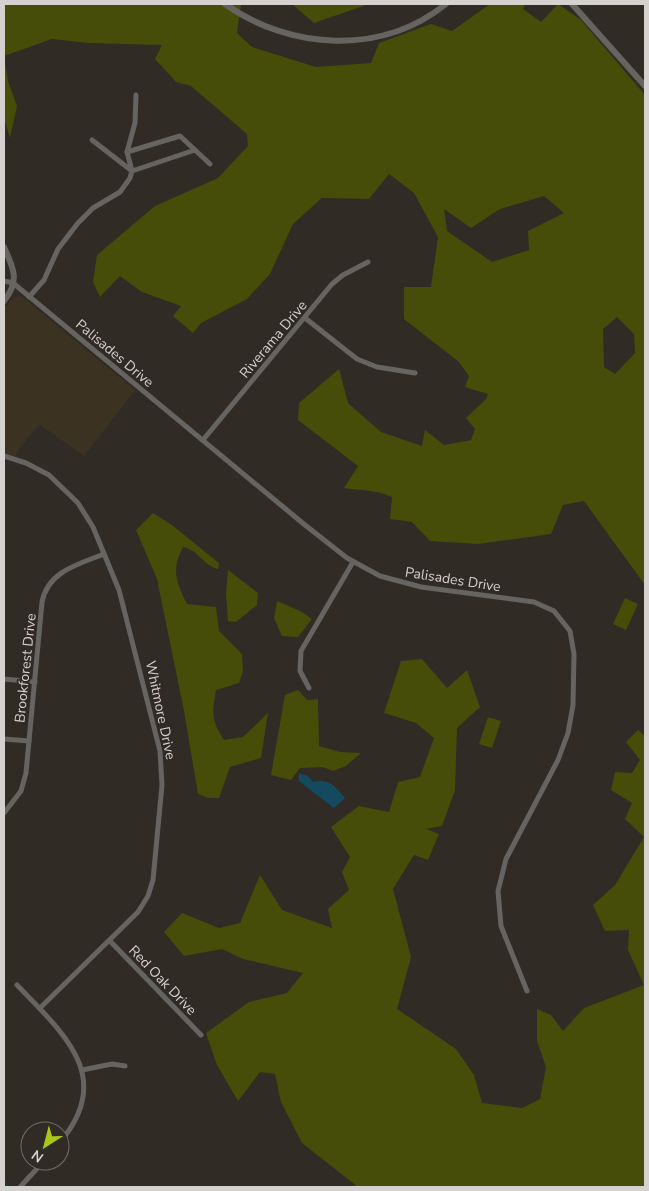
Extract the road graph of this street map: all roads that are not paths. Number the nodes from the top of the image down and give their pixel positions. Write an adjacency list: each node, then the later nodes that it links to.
1 (225, 4): 2 (street)
2 (446, 4)
3 (572, 4): 4 (street)
4 (645, 86)
5 (136, 94): 8 (street)
6 (92, 140): 10 (street)
7 (195, 150): 8 (street); 9 (street); 10 (street)
8 (127, 152): 10 (street)
9 (210, 164)
10 (132, 171): 15 (street)
11 (4, 247): 14 (street)
12 (368, 262): 17 (street, Riverama Drive)
13 (4, 281): 14 (street)
14 (13, 282): 15 (street, Palisades Drive); 16 (street)
15 (29, 297): 19 (street, Palisades Drive)
16 (4, 301)
17 (305, 318): 18 (street); 19 (street, Riverama Drive)
18 (415, 373)
19 (203, 440): 22 (street, Palisades Drive)
20 (4, 456): 21 (street, Whitmore Drive)
21 (104, 554): 24 (street, Brookforest Drive); 29 (street, Whitmore Drive)
22 (352, 562): 25 (street); 31 (street, Palisades Drive)
23 (4, 679): 24 (street)
24 (35, 682): 27 (street, Brookforest Drive)
25 (309, 688)
26 (4, 739): 27 (street)
27 (29, 741): 28 (street, Brookforest Drive)
28 (4, 813)
29 (110, 941): 32 (street, Whitmore Drive); 33 (street, Red Oak Drive)
30 (17, 985): 32 (street)
31 (527, 991)
32 (40, 1008): 35 (street)
33 (201, 1035)
34 (126, 1066): 35 (street)
35 (82, 1070): 36 (street)
36 (70, 1130)
37 (35, 1171): 38 (street)
38 (21, 1187)

